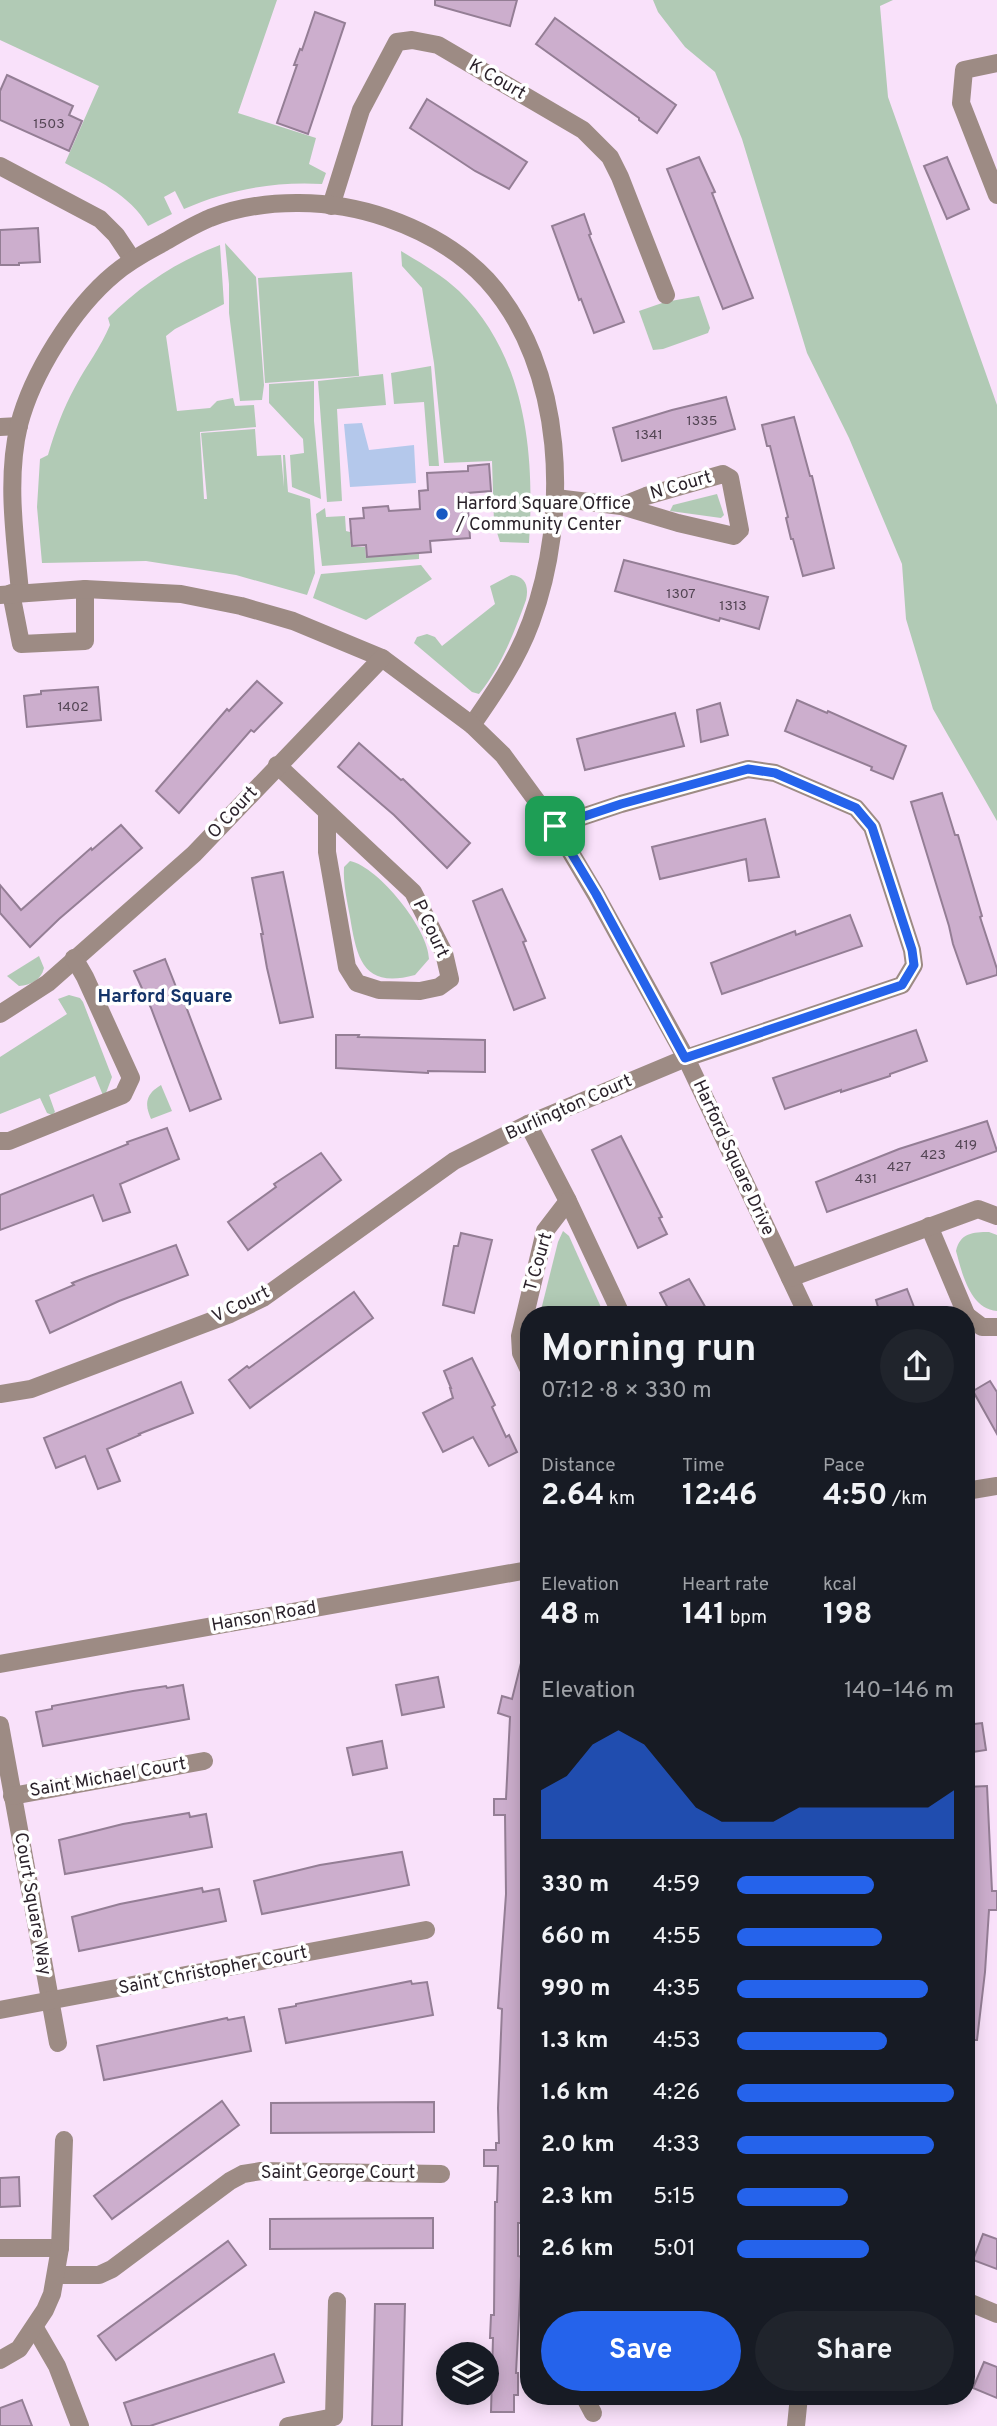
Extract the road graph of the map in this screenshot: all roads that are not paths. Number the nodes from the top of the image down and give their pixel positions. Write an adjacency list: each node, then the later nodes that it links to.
1 (997, 64): 3 (street)
2 (1, 169): 5 (street)
3 (997, 195)
4 (331, 205): 5 (street); 6 (street, K Court); 9 (street)
5 (132, 259): 8 (street)
6 (666, 295)
7 (0, 426): 8 (street)
8 (19, 426): 12 (street)
9 (556, 498): 10 (street, N Court); 14 (street)
10 (621, 506): 10 (street, N Court)
11 (85, 589): 12 (street, Harford Square Drive); 12 (street); 13 (street, Harford Square Drive)
12 (10, 593)
13 (382, 658): 14 (street, Harford Square Drive); 15 (street, O Court)
14 (472, 724): 17 (street, Harford Square Drive)
15 (277, 765): 16 (street, P Court); 18 (street, O Court)
16 (327, 813): 16 (street, P Court)
17 (555, 826): 20 (street, Harford Square Drive); 20 (street, Burlington Court)
18 (75, 958): 19 (street, O Court); 22 (street)
19 (0, 1014)
20 (685, 1058): 21 (street, Burlington Court); 27 (street, Harford Square Drive)
21 (528, 1125): 23 (street, Burlington Court); 24 (street, T Court)
22 (0, 1142)
23 (454, 1161): 34 (street, V Court)
24 (568, 1201): 28 (street, T Court); 29 (street, T Court)
25 (997, 1216): 26 (street)
26 (929, 1226): 27 (street); 31 (street)
27 (790, 1278): 30 (street, Harford Square Drive)
28 (527, 1306)
29 (617, 1306)
30 (803, 1306)
31 (962, 1306)
32 (975, 1322): 33 (street)
33 (997, 1327)
34 (0, 1394)
35 (997, 1486): 36 (street)
36 (975, 1490)
37 (520, 1571): 38 (street, Hanson Road)
38 (0, 1664)
39 (0, 1725): 41 (street, Court Square Way)
40 (204, 1760): 41 (street, Saint Michael Court)
41 (12, 1796): 43 (street, Court Square Way)
42 (426, 1930): 43 (street, Saint Christopher Court)
43 (50, 2002): 44 (street, Saint Christopher Court); 45 (street, Court Square Way)
44 (0, 2010)
45 (58, 2043)
46 (64, 2140): 49 (street)
47 (441, 2174): 50 (street, Saint George Court)
48 (0, 2248): 49 (street)
49 (60, 2248): 50 (street)
50 (57, 2275): 54 (street)
51 (337, 2301): 60 (street)
52 (975, 2305): 53 (street)
53 (997, 2314)
54 (35, 2328): 55 (street); 59 (street)
55 (0, 2360)
56 (589, 2405): 58 (street)
57 (798, 2405): 61 (street)
58 (593, 2413)
59 (79, 2426)
60 (288, 2426)
61 (796, 2426)

